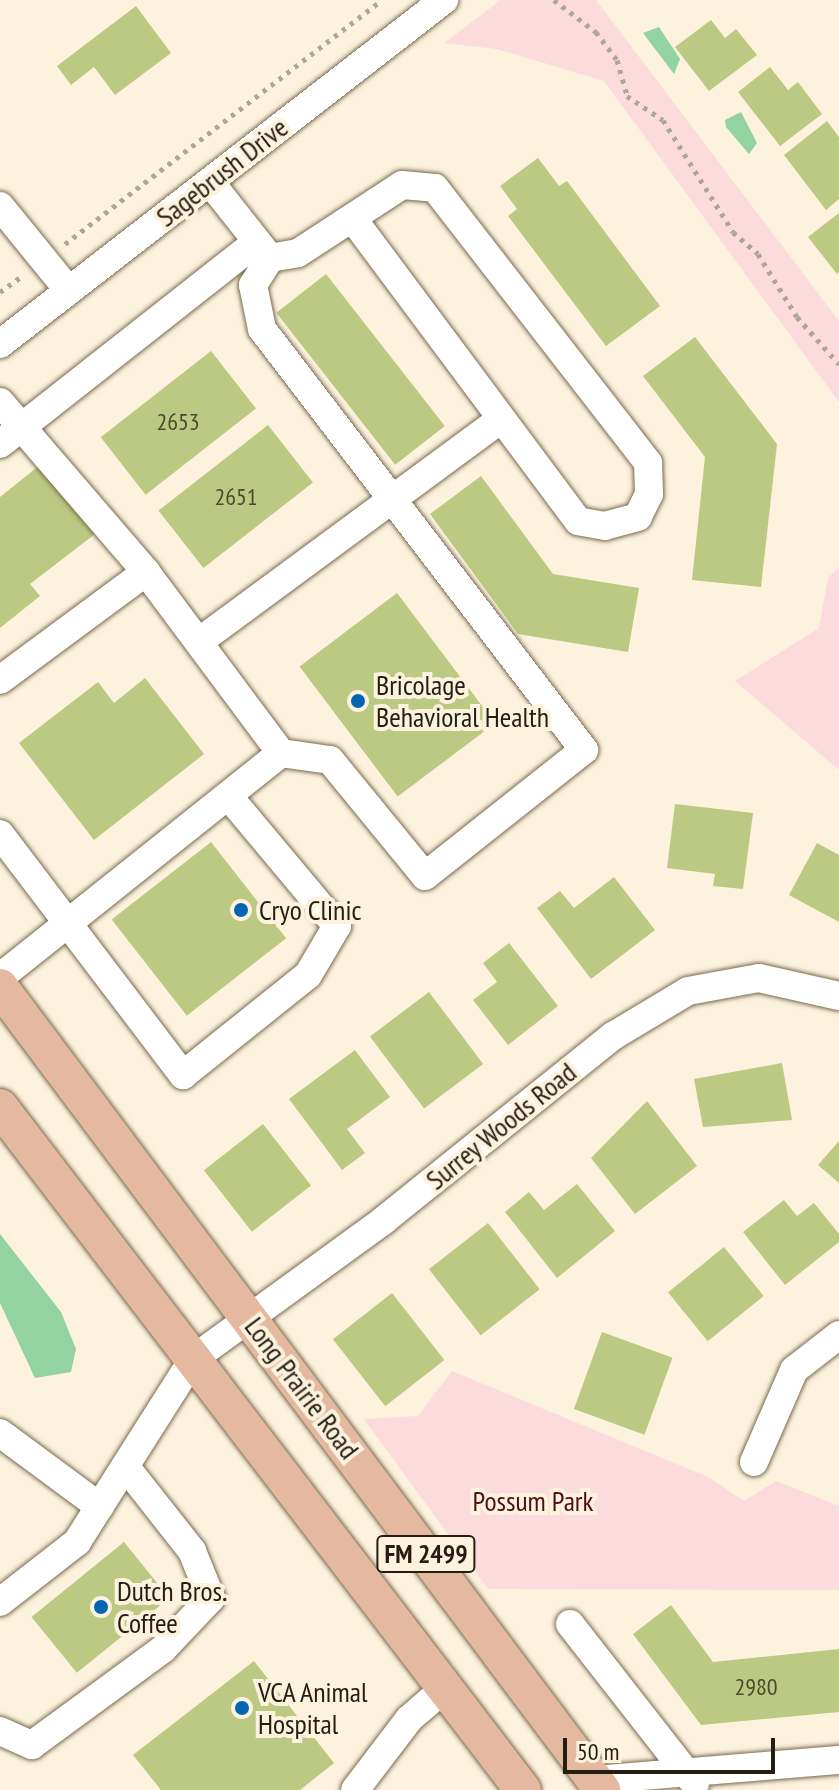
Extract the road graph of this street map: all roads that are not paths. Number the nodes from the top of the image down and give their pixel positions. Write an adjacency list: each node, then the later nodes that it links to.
1 (444, 0): 2 (street, Sagebrush Drive)
2 (210, 182): 5 (street); 6 (street, Sagebrush Drive)
3 (0, 206): 6 (street)
4 (352, 218): 5 (street); 9 (street); 9 (street)
5 (264, 250): 10 (street); 11 (street)
6 (69, 291): 7 (street, Sagebrush Drive)
7 (0, 344)
8 (0, 402): 10 (street)
9 (501, 419): 11 (street)
10 (10, 436): 12 (street)
11 (393, 499): 13 (street); 15 (street)
12 (146, 572): 13 (street); 14 (street)
13 (200, 641): 15 (street)
14 (0, 680)
15 (281, 753): 16 (street)
16 (230, 798): 18 (street); 18 (street)
17 (0, 834): 18 (street)
18 (66, 925): 19 (street)
19 (0, 977)
20 (0, 987): 23 (main road, Long Prairie Road / FM 2499)
21 (839, 996): 23 (street, Surrey Woods Road)
22 (1, 1110): 25 (main road, FM 2499)
23 (250, 1318): 25 (street, Surrey Woods Road); 36 (main road, Long Prairie Road / FM 2499)
24 (839, 1335): 27 (street)
25 (193, 1359): 28 (street); 32 (main road, FM 2499)
26 (0, 1433): 29 (street)
27 (754, 1462)
28 (125, 1466): 29 (street); 33 (street)
29 (100, 1507): 30 (street)
30 (0, 1602)
31 (570, 1624): 35 (street)
32 (445, 1688): 37 (street); 38 (main road, FM 2499)
33 (0, 1731)
34 (839, 1760): 35 (street)
35 (693, 1781): 36 (street)
36 (598, 1785)
37 (355, 1790)
38 (523, 1790)

